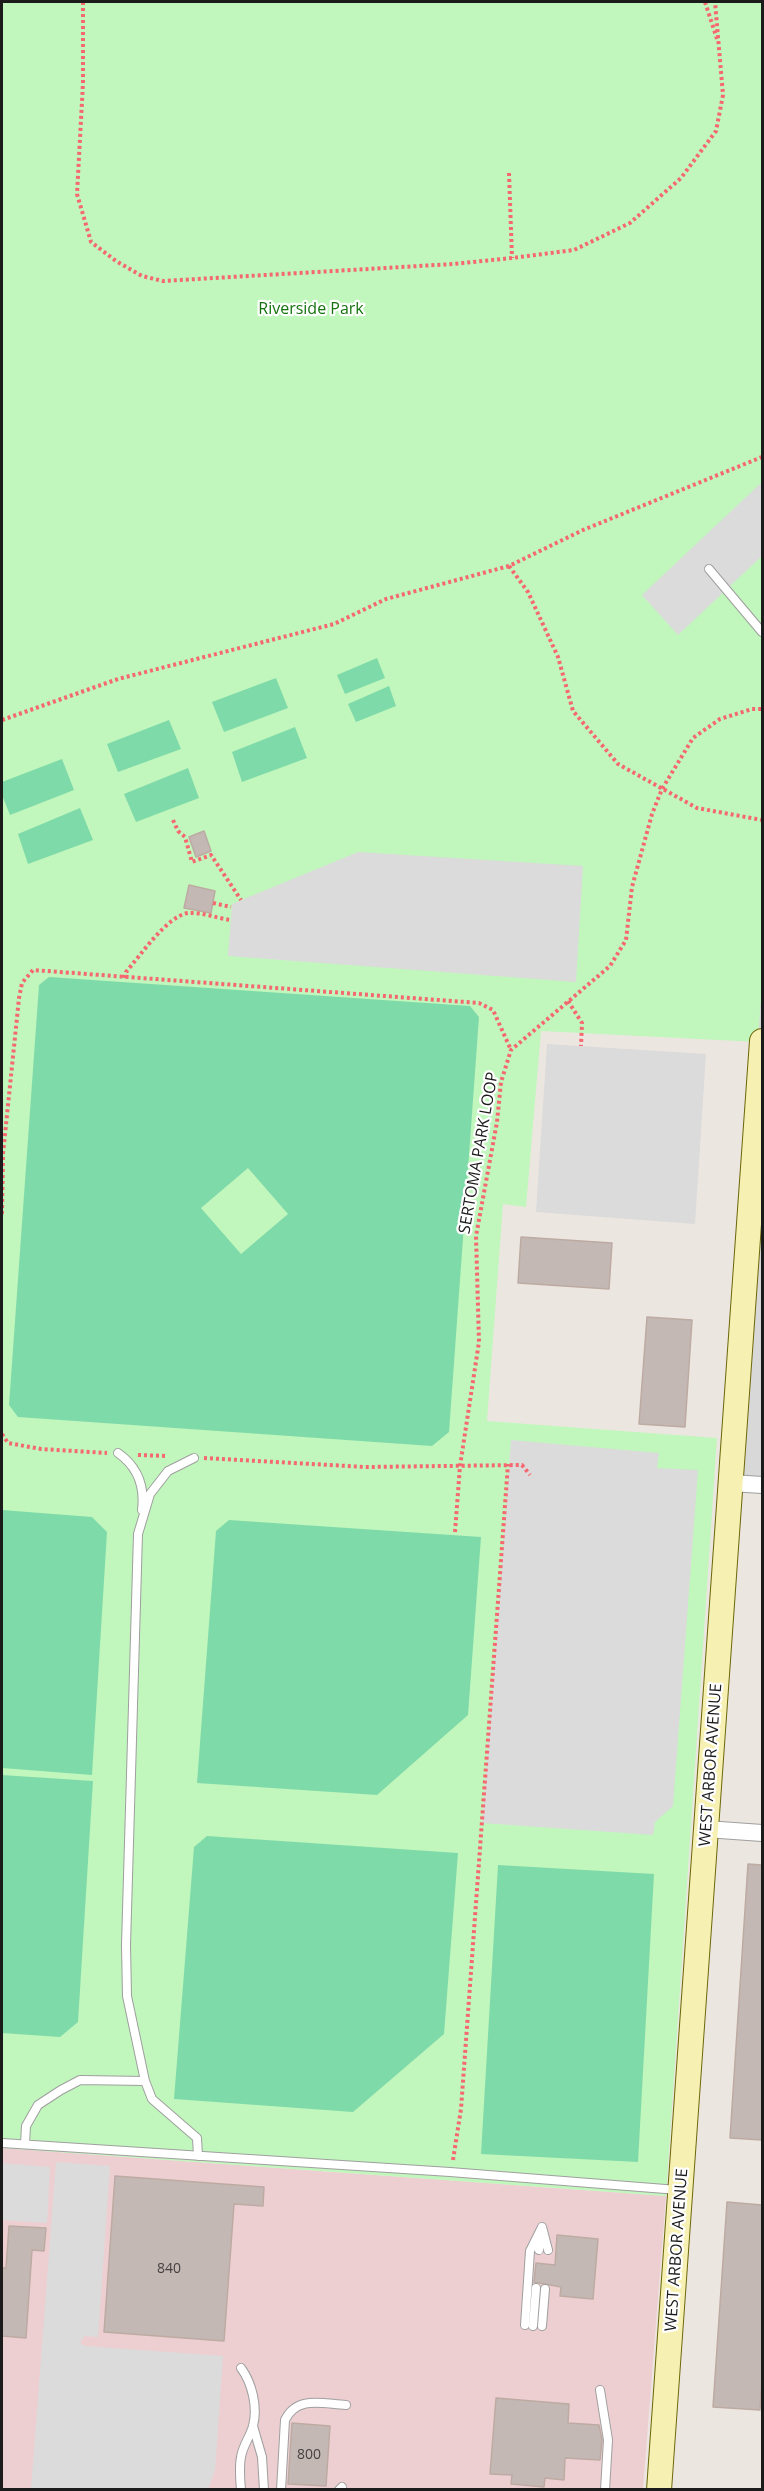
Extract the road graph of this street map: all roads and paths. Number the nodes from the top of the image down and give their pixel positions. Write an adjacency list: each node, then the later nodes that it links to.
1 (83, 2): 6 (path)
2 (705, 2): 4 (path)
3 (715, 2): 4 (path)
4 (720, 46): 6 (path)
5 (509, 173): 6 (path)
6 (512, 258)
7 (762, 457): 8 (path)
8 (510, 566): 12 (path); 13 (path)
9 (709, 569): 10 (lane)
10 (762, 632)
11 (762, 709): 13 (path)
12 (2, 720)
13 (662, 789): 15 (path); 21 (path)
14 (173, 820): 16 (path)
15 (762, 820)
16 (242, 900)
17 (213, 903): 18 (path)
18 (231, 908)
19 (230, 920): 20 (path)
20 (124, 978): 24 (path); 25 (path)
21 (568, 1001): 23 (path); 24 (path)
22 (762, 1041): 32 (main road, WEST ARBOR AVENUE)
23 (581, 1046)
24 (511, 1050): 30 (path, SERTOMA PARK LOOP)
25 (2, 1214)
26 (2, 1434): 27 (path)
27 (118, 1453): 28 (path); 35 (lane)
28 (194, 1458): 30 (path); 35 (lane)
29 (508, 1464): 30 (path); 31 (path); 42 (path)
30 (460, 1466): 34 (path, SERTOMA PARK LOOP)
31 (530, 1475)
32 (731, 1483): 33 (street); 36 (main road, WEST ARBOR AVENUE)
33 (762, 1485)
34 (455, 1532)
35 (138, 1534): 38 (lane)
36 (706, 1829): 37 (street); 43 (main road, WEST ARBOR AVENUE)
37 (762, 1833)
38 (145, 2081): 40 (lane); 41 (lane)
39 (2, 2143): 40 (lane)
40 (25, 2144): 41 (lane)
41 (198, 2156): 42 (lane)
42 (450, 2172): 43 (lane)
43 (681, 2190): 54 (main road, WEST ARBOR AVENUE)
44 (543, 2250): 45 (lane)
45 (540, 2289)
46 (241, 2368): 49 (lane)
47 (600, 2390): 53 (lane)
48 (346, 2405): 52 (lane)
49 (253, 2426): 50 (lane); 51 (lane)
50 (240, 2490)
51 (264, 2490)
52 (281, 2490)
53 (604, 2490)
54 (659, 2490)

